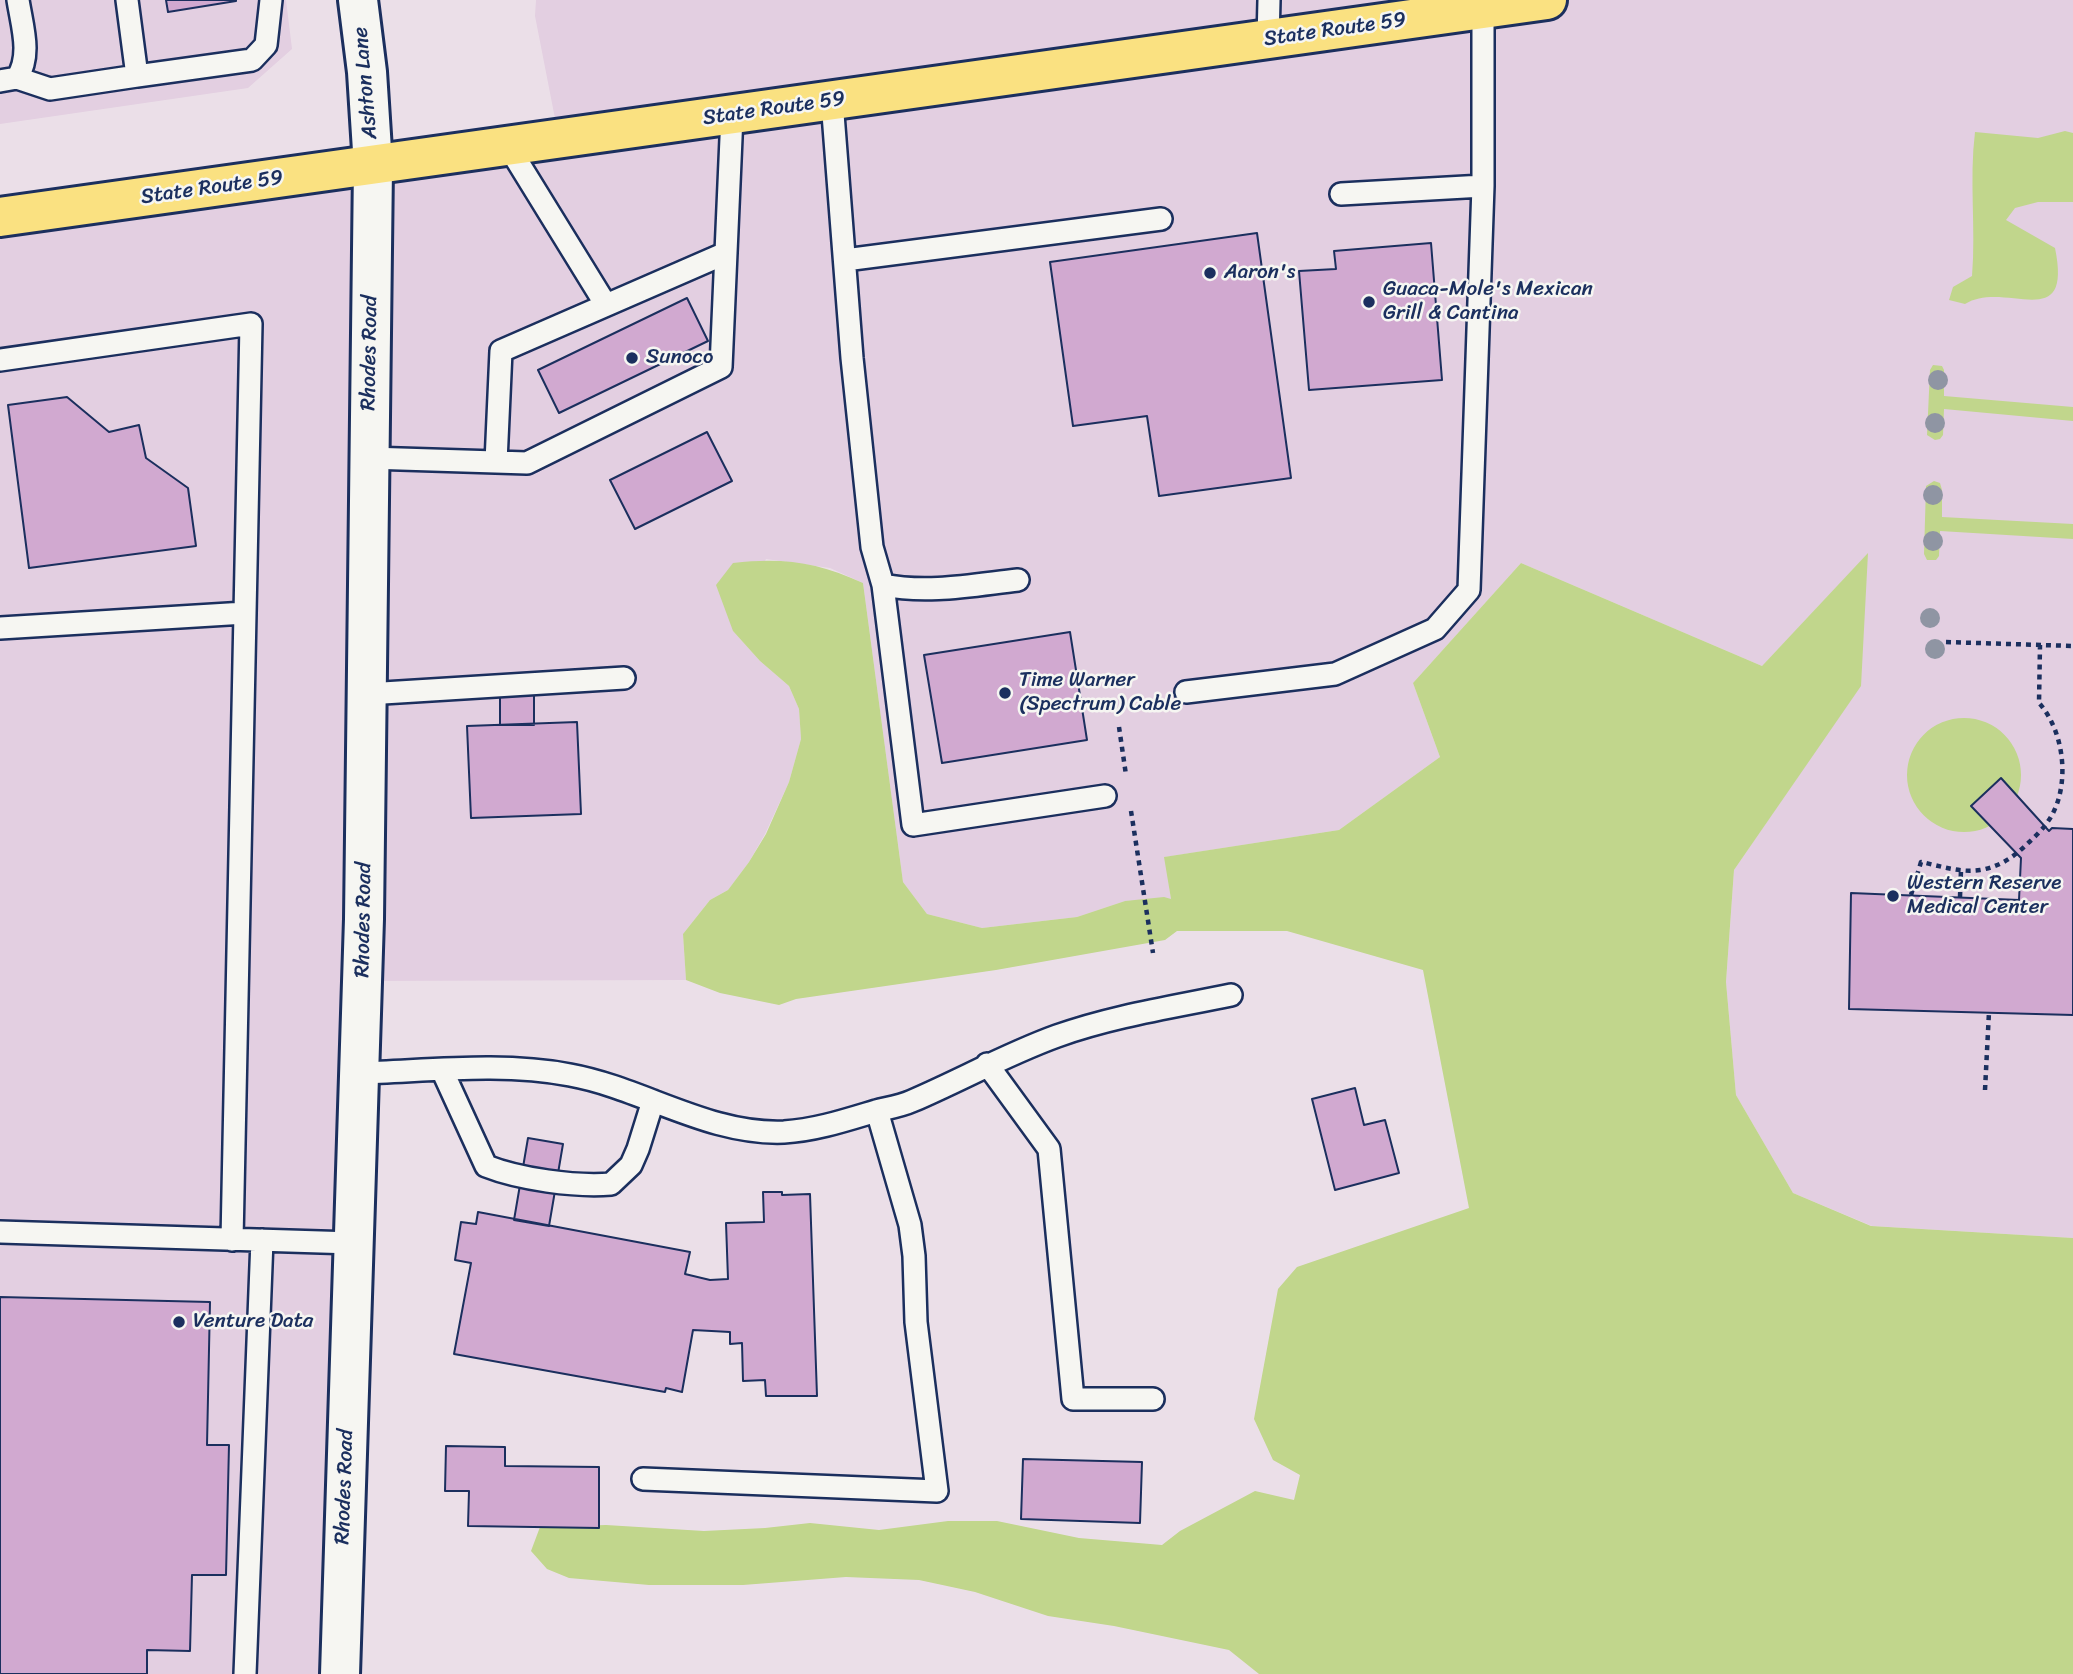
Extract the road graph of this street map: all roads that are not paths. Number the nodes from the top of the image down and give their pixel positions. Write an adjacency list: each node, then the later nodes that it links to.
1 (18, 0): 10 (lane)
2 (127, 0): 9 (lane)
3 (271, 0): 9 (lane)
4 (358, 0): 14 (street, Ashton Lane)
5 (1269, 0): 8 (lane)
6 (1547, 0): 7 (main road, State Route 59)
7 (1483, 9): 8 (main road, State Route 59); 15 (lane)
8 (1268, 40): 11 (main road, State Route 59)
9 (137, 76): 10 (lane)
10 (9, 80)
11 (832, 101): 12 (main road, State Route 59); 20 (lane)
12 (732, 115): 13 (main road, State Route 59); 19 (lane)
13 (508, 146): 14 (main road, State Route 59); 21 (lane)
14 (373, 166): 17 (main road, State Route 59); 23 (street, Rhodes Road)
15 (1483, 186): 16 (lane); 30 (lane)
16 (1340, 194)
17 (0, 217)
18 (1161, 219): 20 (lane)
19 (726, 253): 21 (lane); 24 (lane)
20 (845, 260): 26 (lane)
21 (606, 305): 24 (lane)
22 (0, 360): 27 (lane)
23 (369, 458): 24 (lane); 31 (street, Rhodes Road)
24 (496, 463)
25 (1018, 580): 26 (lane)
26 (883, 585): 32 (lane)
27 (246, 613): 28 (lane); 40 (lane)
28 (0, 628)
29 (624, 678): 31 (lane)
30 (1186, 692)
31 (367, 694): 36 (street, Rhodes Road)
32 (1105, 796)
33 (1231, 995): 34 (lane)
34 (987, 1064): 38 (lane); 43 (lane)
35 (442, 1070): 36 (lane); 37 (lane); 37 (lane)
36 (359, 1073): 42 (street, Rhodes Road)
37 (653, 1101): 38 (lane)
38 (877, 1111): 44 (lane)
39 (0, 1231): 40 (lane)
40 (232, 1240): 41 (lane)
41 (262, 1240): 42 (lane); 45 (lane)
42 (353, 1243): 46 (street, Rhodes Road)
43 (1153, 1399)
44 (643, 1479)
45 (245, 1674)
46 (340, 1674)

